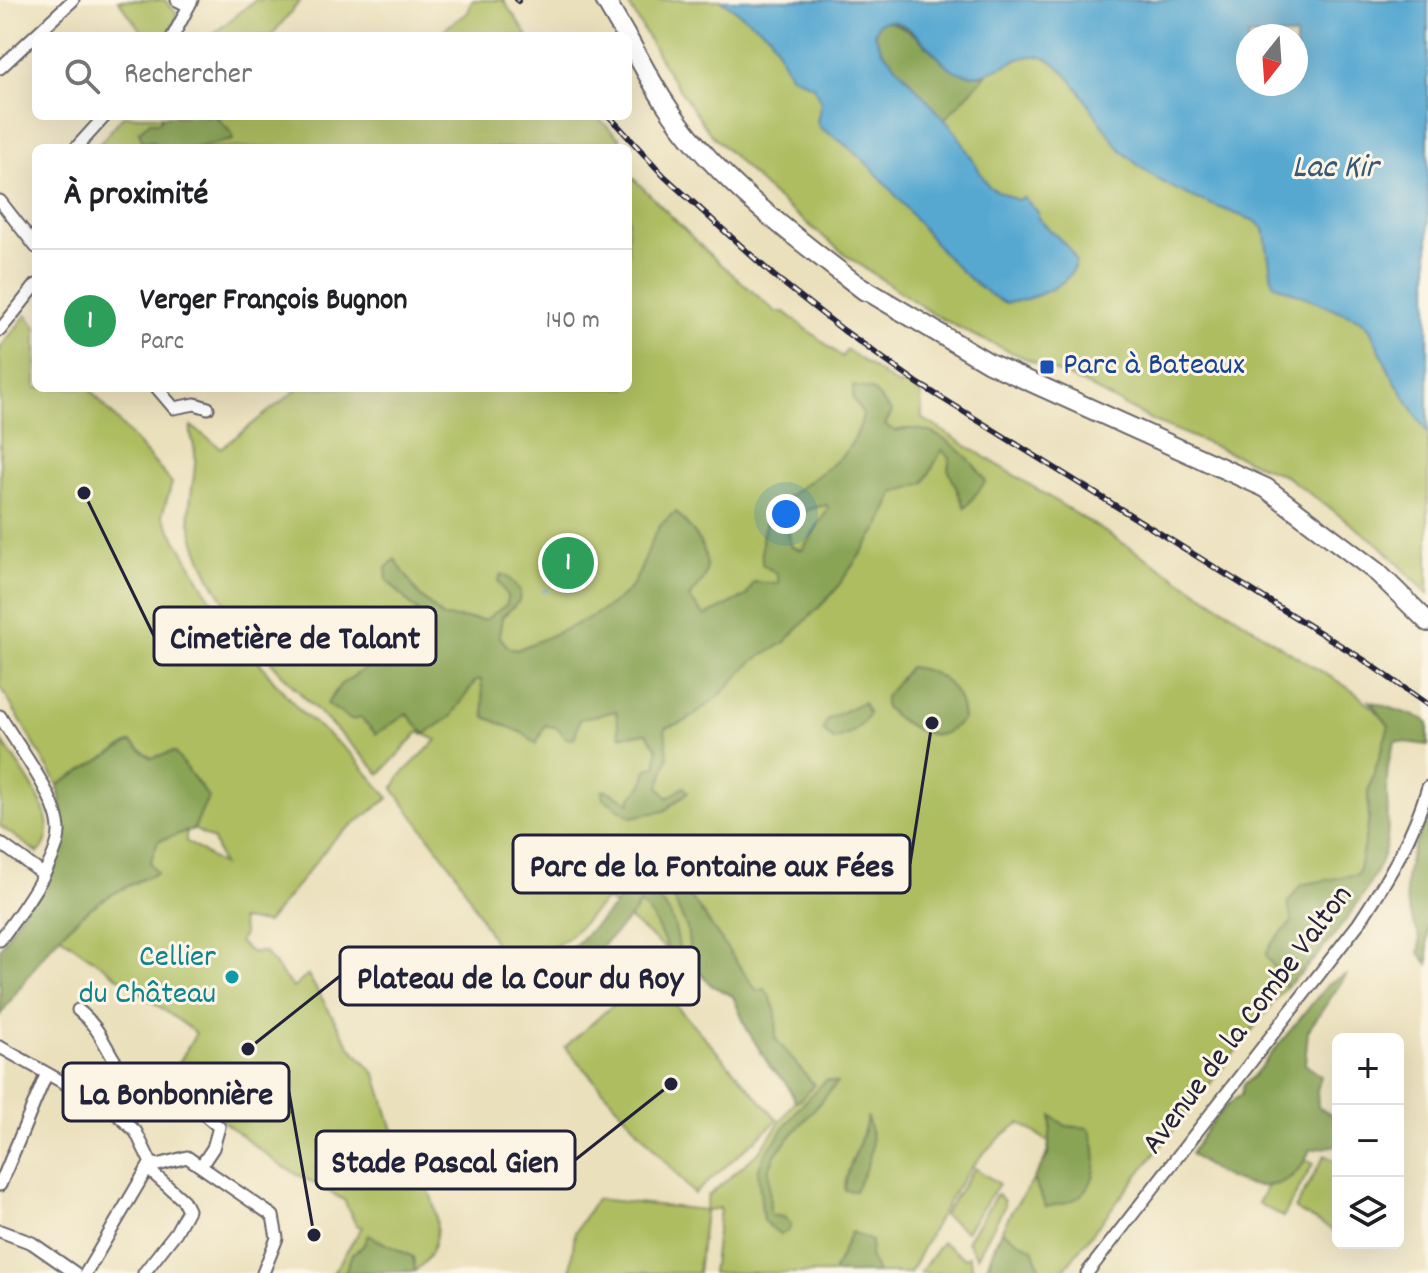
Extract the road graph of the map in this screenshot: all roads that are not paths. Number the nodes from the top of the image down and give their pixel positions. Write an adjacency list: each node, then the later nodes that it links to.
1 (73, 0): 5 (street)
2 (177, 0): 4 (street)
3 (605, 0): 7 (main road)
4 (190, 3): 6 (street)
5 (39, 32)
6 (175, 32)
7 (624, 32)
8 (32, 38): 10 (street)
9 (632, 47): 15 (main road)
10 (0, 68)
11 (101, 120): 12 (street)
12 (80, 144)
13 (0, 201): 14 (street)
14 (32, 241)
15 (856, 284): 18 (main road); 20 (main road)
16 (32, 290): 17 (street)
17 (0, 330)
18 (1011, 383): 20 (main road); 22 (main road)
19 (160, 392): 21 (street)
20 (1083, 403): 22 (main road)
21 (208, 408)
22 (1105, 416): 23 (main road)
23 (1328, 535): 24 (main road); 25 (main road)
24 (1428, 622)
25 (1428, 638)
26 (0, 716): 29 (street)
27 (1428, 787): 44 (street, Avenue de la Combe Valton)
28 (0, 843): 29 (street)
29 (43, 874): 30 (street)
30 (0, 940)
31 (78, 1010): 34 (street)
32 (0, 1047): 33 (street)
33 (46, 1075): 35 (street); 38 (street)
34 (132, 1081): 35 (street); 37 (street)
35 (114, 1111): 36 (street)
36 (149, 1166): 37 (street); 41 (street); 42 (street)
37 (201, 1166): 43 (street)
38 (0, 1185)
39 (0, 1231): 40 (street)
40 (75, 1273)
41 (86, 1273)
42 (144, 1273)
43 (263, 1273)
44 (1087, 1273)

